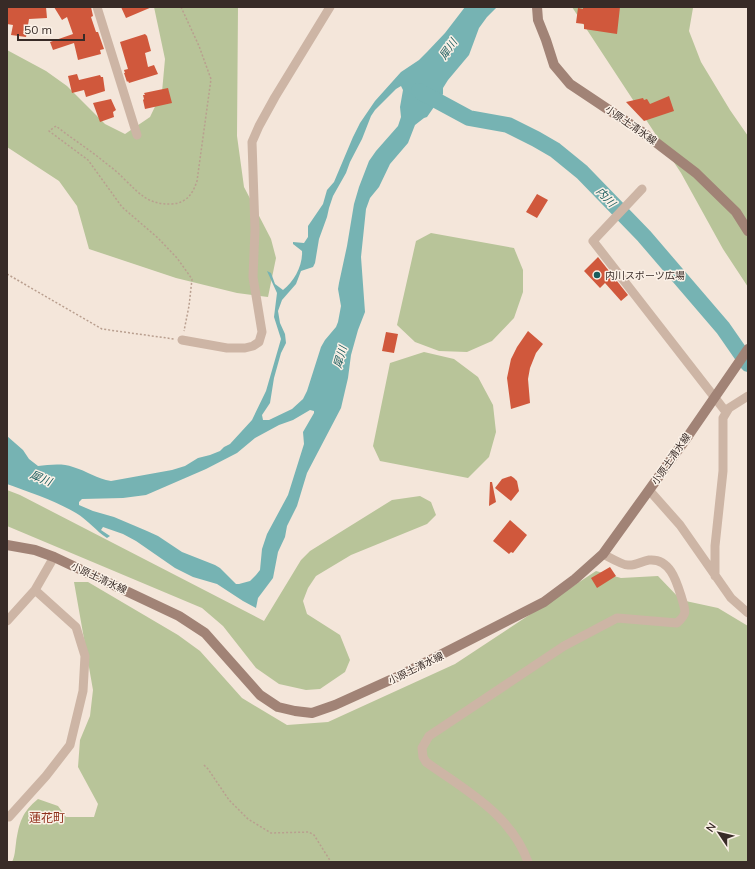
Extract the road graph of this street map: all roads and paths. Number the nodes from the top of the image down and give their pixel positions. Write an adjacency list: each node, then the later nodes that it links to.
1 (97, 7): 5 (street)
2 (180, 7): 9 (path)
3 (330, 7): 9 (street)
4 (537, 7): 7 (main road, 小原土清水線)
5 (137, 135)
6 (642, 189): 12 (street)
7 (748, 231)
8 (7, 274): 9 (path)
9 (182, 340)
10 (748, 349): 13 (main road, 小原土清水線, bridge)
11 (748, 396): 12 (street)
12 (730, 408): 17 (street)
13 (649, 490): 15 (main road, 小原土清水線); 17 (street)
14 (7, 546): 16 (main road, 小原土清水線)
15 (602, 554): 16 (main road, 小原土清水線); 24 (street)
16 (54, 557): 18 (street)
17 (715, 576): 19 (street)
18 (35, 590): 20 (street); 22 (street)
19 (748, 613)
20 (7, 622)
21 (204, 765): 23 (path)
22 (7, 816)
23 (331, 862)
24 (528, 862)

